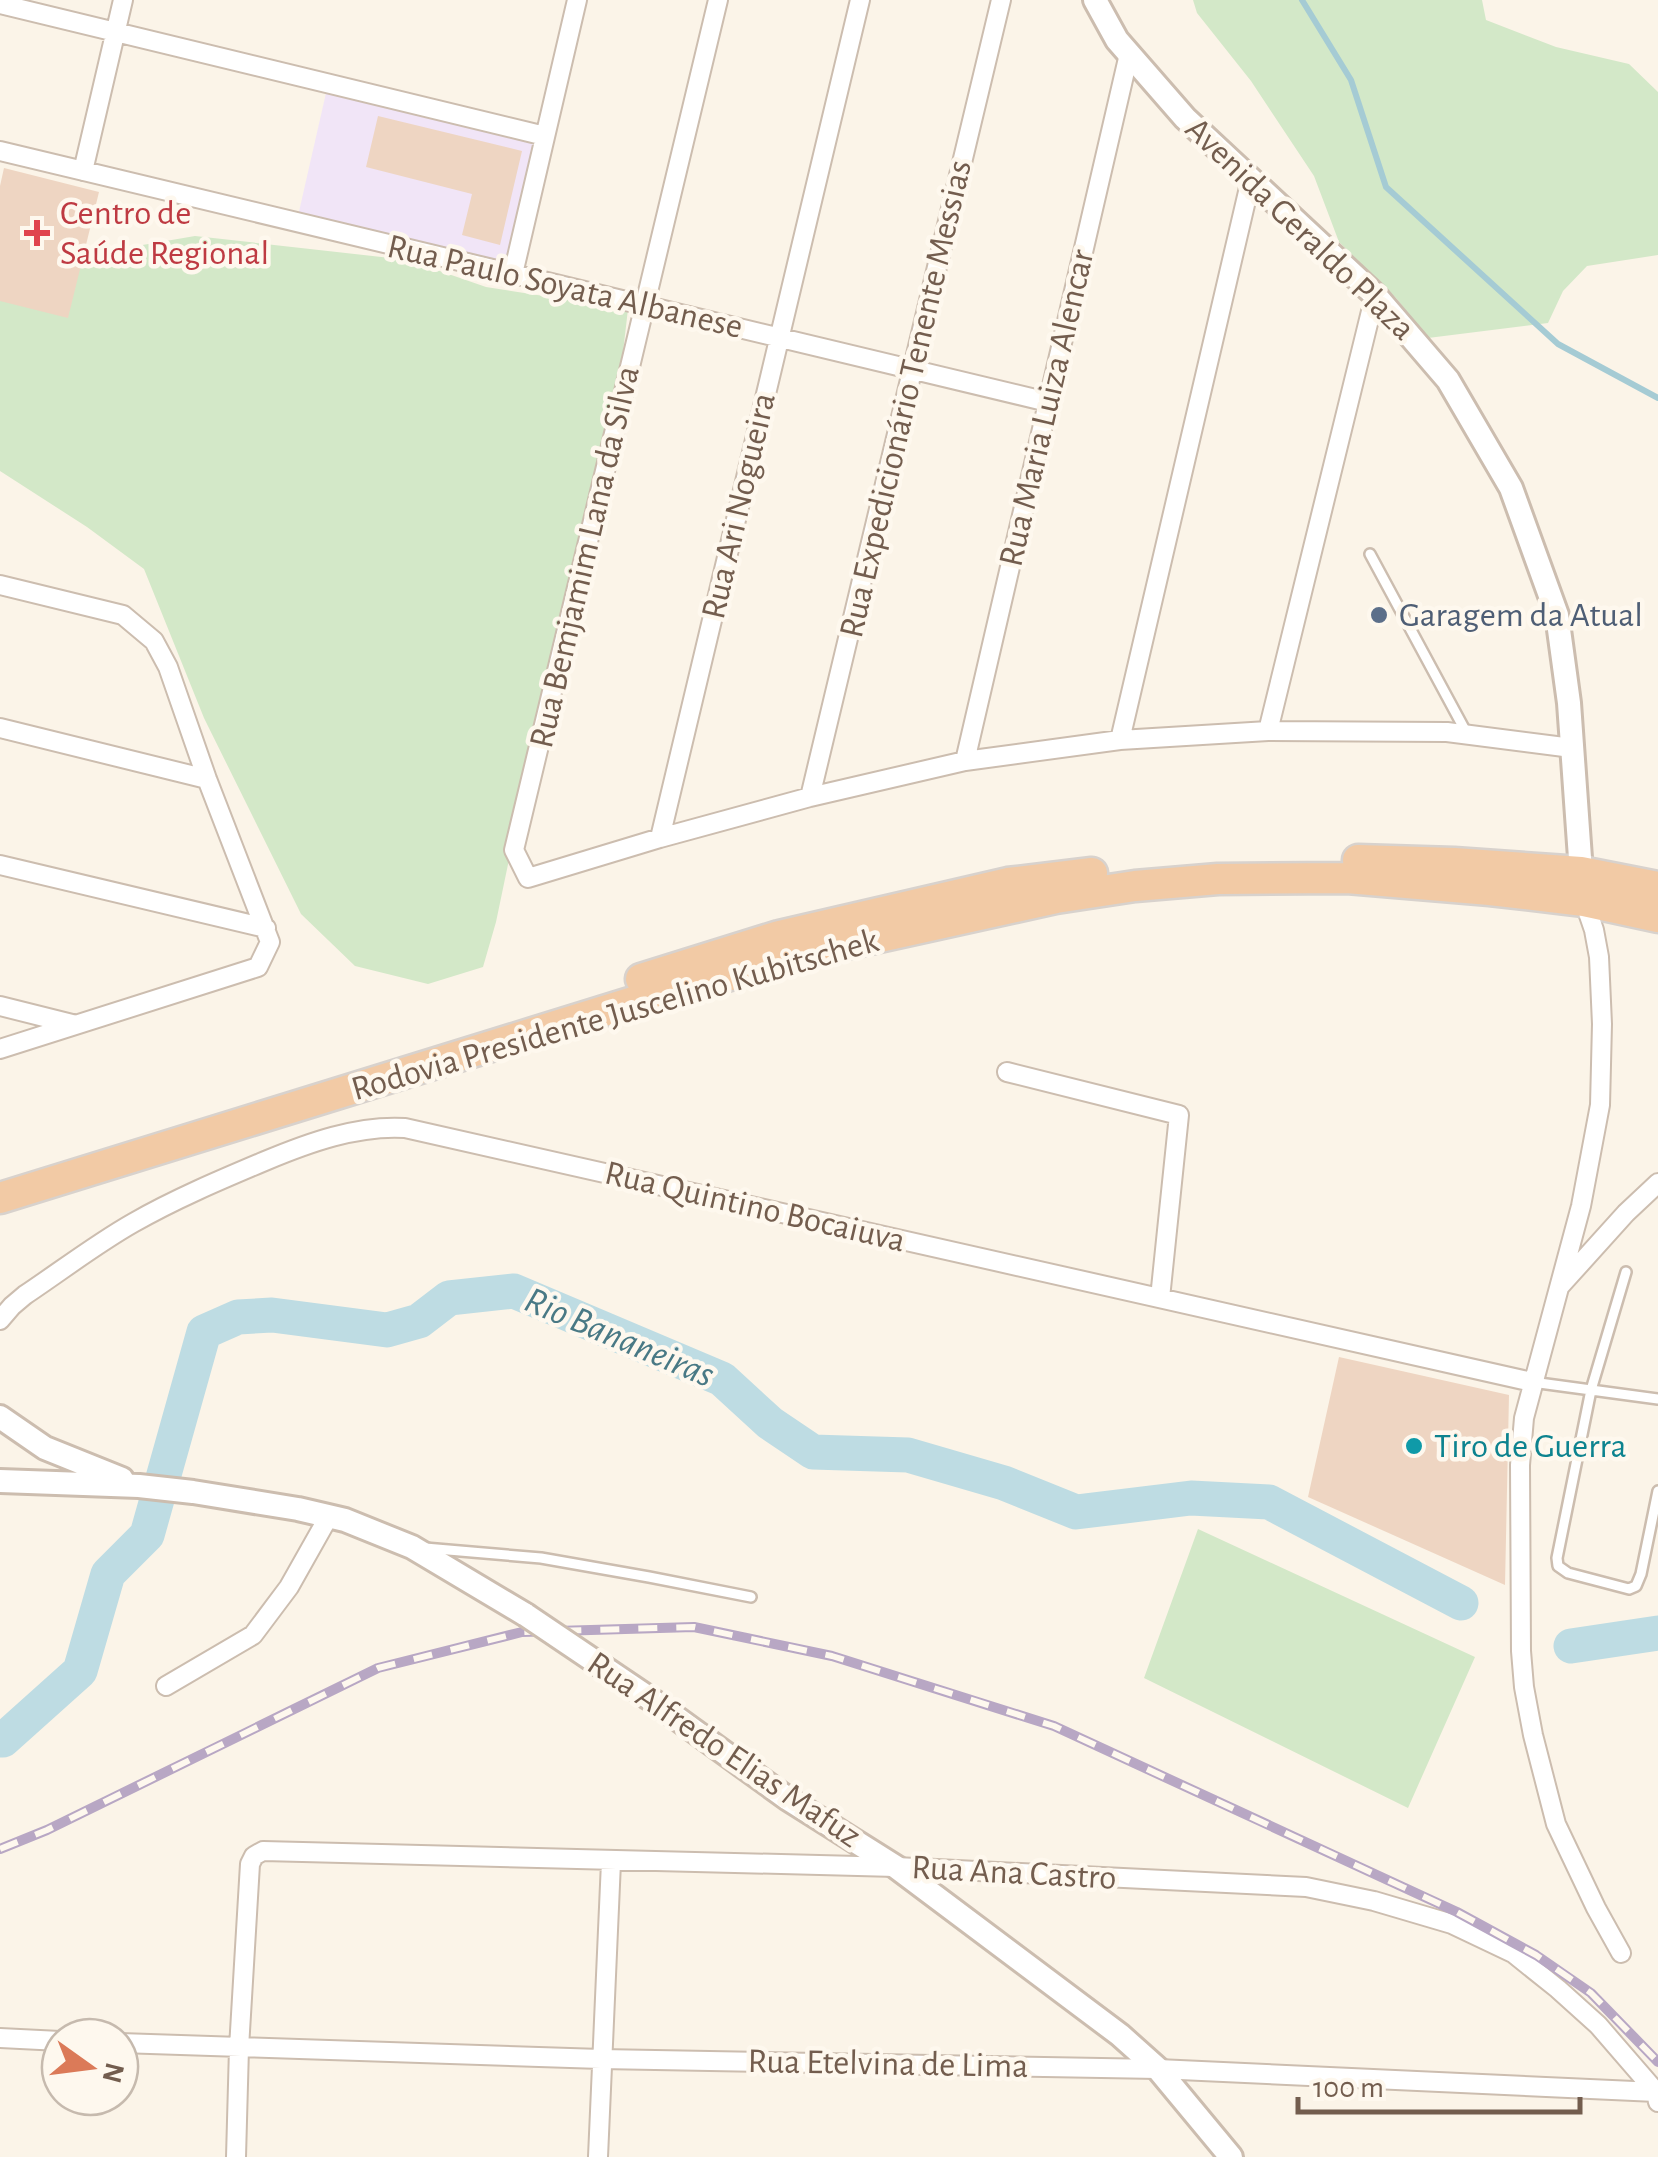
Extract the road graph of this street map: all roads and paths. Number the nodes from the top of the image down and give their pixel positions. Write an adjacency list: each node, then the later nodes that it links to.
1 (124, 0): 8 (street)
2 (718, 0): 16 (street, Rua Bemjamim Lana da Silva)
3 (860, 0): 17 (street, Rua Ari Nogueira)
4 (1001, 0): 18 (street, Rua Expedicionário Tenente Messias)
5 (1095, 0): 9 (street, Avenida Geraldo Plaza)
6 (570, 2): 10 (street)
7 (0, 4): 8 (street)
8 (116, 32): 10 (street); 12 (street)
9 (1129, 54): 13 (street, Avenida Geraldo Plaza); 19 (street, Rua Maria Luiza Alencar)
10 (545, 136): 14 (street)
11 (0, 152): 12 (street, Rua Paulo Soyata Albanese)
12 (83, 171): 14 (street, Rua Paulo Soyata Albanese)
13 (1251, 179): 15 (street, Avenida Geraldo Plaza); 25 (street)
14 (513, 274): 16 (street, Rua Paulo Soyata Albanese)
15 (1375, 295): 23 (street); 26 (street, Avenida Geraldo Plaza)
16 (645, 305): 17 (street, Rua Paulo Soyata Albanese); 30 (street, Rua Bemjamim Lana da Silva)
17 (779, 338): 18 (street, Rua Paulo Soyata Albanese); 30 (street, Rua Ari Nogueira)
18 (913, 370): 19 (street, Rua Paulo Soyata Albanese); 29 (street, Rua Expedicionário Tenente Messias)
19 (1048, 402): 27 (street, Rua Maria Luiza Alencar)
20 (1370, 554): 24 (lane)
21 (0, 585): 28 (street)
22 (0, 728): 28 (street)
23 (1268, 731): 24 (street); 25 (street)
24 (1468, 734): 26 (street)
25 (1120, 740): 27 (street)
26 (1572, 748): 32 (street, Avenida Geraldo Plaza)
27 (964, 761): 29 (street)
28 (207, 779): 35 (street)
29 (810, 797): 30 (street)
30 (660, 838)
31 (0, 865): 35 (street)
32 (1582, 886): 33 (highway, Rodovia Presidente Juscelino Kubitschek); 34 (highway, Rodovia Presidente Juscelino Kubitschek); 40 (highway, Rodovia Presidente Juscelino Kubitschek); 42 (highway, Rodovia Presidente Juscelino Kubitschek); 44 (street)
33 (1658, 886)
34 (1658, 917)
35 (266, 928): 37 (street)
36 (0, 1006): 37 (street)
37 (76, 1024): 38 (street)
38 (0, 1049)
39 (1007, 1072): 45 (street)
40 (0, 1178)
41 (1658, 1183): 44 (street)
42 (0, 1198)
43 (1626, 1272): 48 (lane)
44 (1558, 1290): 47 (street)
45 (1160, 1298): 46 (street, Rua Quintino Bocaiuva); 47 (street, Rua Quintino Bocaiuva)
46 (4, 1312)
47 (1532, 1382): 48 (lane); 60 (street)
48 (1591, 1390): 49 (lane); 53 (lane)
49 (1658, 1400)
50 (0, 1417): 52 (street, Rua Alfredo Elias Mafuz)
51 (0, 1481): 52 (street, Rua Alfredo Elias Mafuz)
52 (140, 1486): 54 (street, Rua Alfredo Elias Mafuz)
53 (1658, 1491)
54 (330, 1516): 55 (street, Rua Alfredo Elias Mafuz); 57 (street)
55 (412, 1547): 56 (lane); 59 (street, Rua Alfredo Elias Mafuz, bridge)
56 (751, 1598)
57 (166, 1686)
58 (611, 1862): 59 (street, Rua Ana Castro); 64 (street, Rua Ana Castro); 65 (street)
59 (896, 1867): 66 (street, Rua Alfredo Elias Mafuz); 67 (street, Rua Ana Castro)
60 (1622, 1952)
61 (0, 2038): 62 (street)
62 (40, 2040)
63 (140, 2044): 64 (street, Rua Etelvina de Lima)
64 (239, 2048): 65 (street, Rua Etelvina de Lima); 68 (street)
65 (601, 2059): 66 (street, Rua Etelvina de Lima); 69 (street)
66 (1158, 2068): 67 (street, Rua Etelvina de Lima); 70 (street, Rua Alfredo Elias Mafuz)
67 (1657, 2097)
68 (236, 2157)
69 (598, 2157)
70 (1231, 2157)

